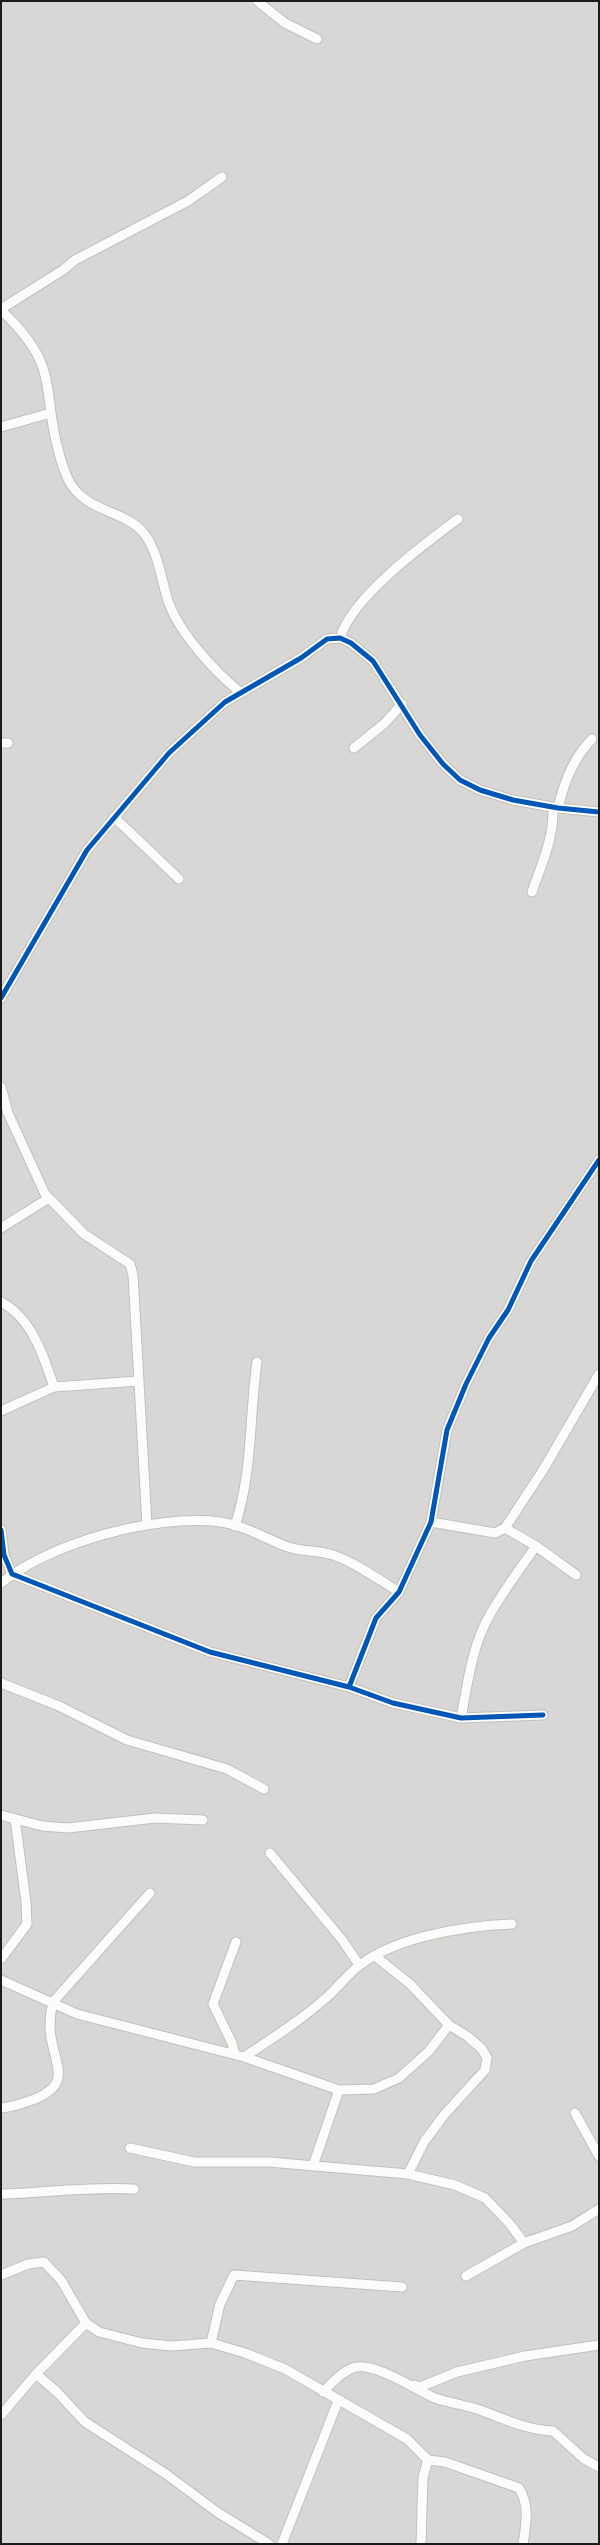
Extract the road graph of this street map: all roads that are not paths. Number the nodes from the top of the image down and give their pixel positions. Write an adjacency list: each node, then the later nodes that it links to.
1 (257, 1): 2 (street)
2 (317, 39)
3 (222, 177): 4 (street)
4 (1, 309): 5 (street)
5 (51, 413): 6 (street); 9 (street)
6 (1, 427)
7 (458, 519): 8 (street)
8 (340, 638): 9 (street); 10 (street)
9 (241, 692): 15 (street)
10 (402, 704): 12 (street); 13 (street)
11 (592, 739): 13 (street)
12 (354, 748)
13 (555, 808): 14 (street); 17 (street)
14 (599, 812)
15 (114, 817): 16 (street); 18 (street)
16 (179, 879)
17 (532, 892)
18 (1, 998)
19 (1, 1087): 21 (street)
20 (599, 1160): 29 (street)
21 (49, 1198): 22 (street); 26 (street)
22 (1, 1228)
23 (1, 1302): 27 (street)
24 (257, 1362): 31 (street)
25 (599, 1374): 32 (street)
26 (139, 1381): 27 (street); 30 (street)
27 (54, 1387): 28 (street)
28 (1, 1411)
29 (431, 1522): 32 (street); 38 (street)
30 (147, 1525): 31 (street); 35 (street)
31 (234, 1526): 38 (street)
32 (505, 1528): 34 (street)
33 (1, 1530): 35 (street)
34 (536, 1546): 36 (street); 42 (street)
35 (12, 1574): 37 (street); 40 (street)
36 (576, 1575)
37 (1, 1583)
38 (399, 1592): 40 (street)
39 (1, 1683): 43 (street)
40 (349, 1688): 42 (street)
41 (543, 1715): 42 (street)
42 (461, 1718)
43 (264, 1789)
44 (1, 1815): 45 (street)
45 (15, 1819): 46 (street); 52 (street)
46 (203, 1820)
47 (270, 1852): 53 (street)
48 (150, 1893): 55 (street)
49 (512, 1924): 51 (street)
50 (236, 1942): 57 (street)
51 (375, 1956): 53 (street); 56 (street)
52 (1, 1959)
53 (359, 1966): 57 (street)
54 (1, 1980): 55 (street)
55 (52, 2002): 57 (street); 59 (street)
56 (449, 2025): 58 (street); 64 (street)
57 (239, 2056): 58 (street)
58 (339, 2090): 63 (street)
59 (1, 2108)
60 (575, 2113): 62 (street)
61 (130, 2148): 63 (street)
62 (599, 2156)
63 (313, 2166): 64 (street)
64 (408, 2174): 68 (street)
65 (134, 2189): 66 (street)
66 (1, 2194)
67 (599, 2209): 68 (street)
68 (524, 2243): 70 (street)
69 (1, 2275): 72 (street)
70 (466, 2276)
71 (402, 2287): 73 (street)
72 (86, 2323): 73 (street); 75 (street)
73 (211, 2343): 77 (street)
74 (599, 2345): 76 (street)
75 (36, 2374): 79 (street); 82 (street)
76 (407, 2383): 77 (street); 81 (street)
77 (323, 2392): 78 (street)
78 (338, 2401): 80 (street); 83 (street)
79 (1, 2415)
80 (428, 2460): 84 (street); 85 (street)
81 (599, 2467)
82 (268, 2544)
83 (282, 2544)
84 (421, 2544)
85 (523, 2544)

